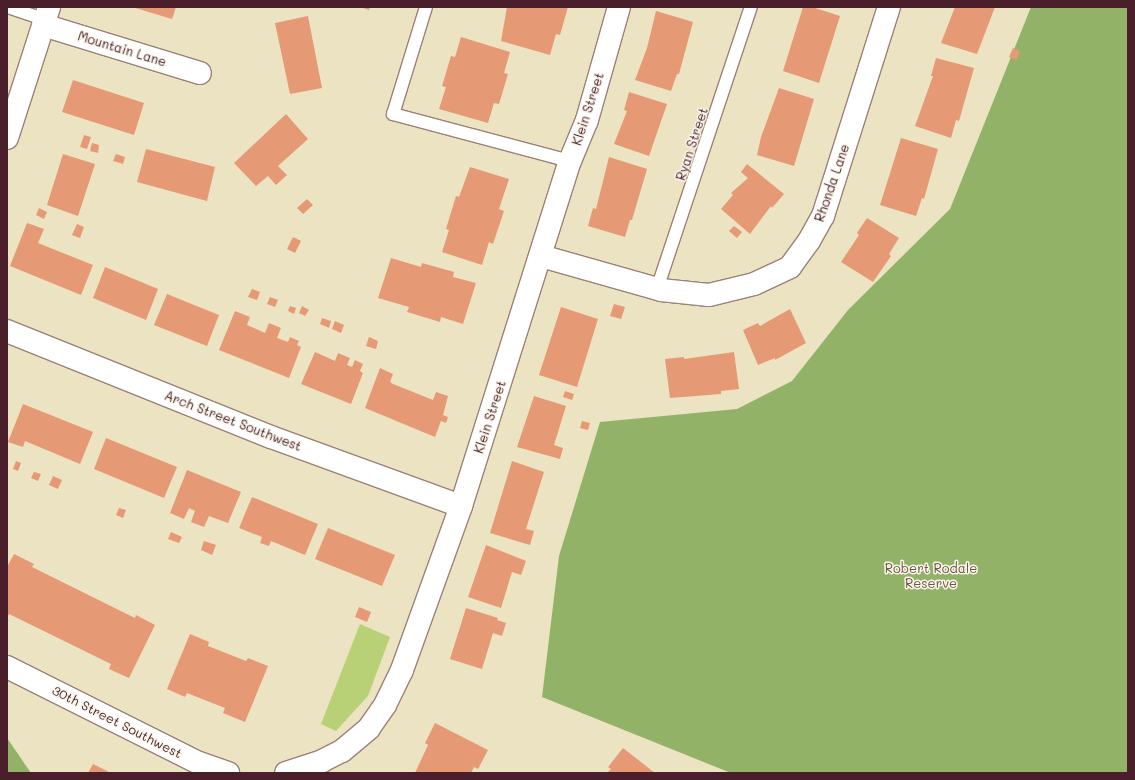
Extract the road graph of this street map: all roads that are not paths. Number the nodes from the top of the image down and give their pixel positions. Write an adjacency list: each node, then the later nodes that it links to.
1 (8, 7): 6 (lane)
2 (426, 7): 10 (lane)
3 (619, 7): 10 (street, Klein Street)
4 (751, 7): 12 (lane, Ryan Street)
5 (889, 7): 12 (street, Rhonda Lane)
6 (46, 17): 7 (street, Mountain Lane); 8 (street)
7 (200, 73)
8 (13, 101): 9 (street)
9 (7, 138)
10 (570, 161): 11 (street, Klein Street)
11 (541, 256): 12 (street, Rhonda Lane); 14 (street, Klein Street)
12 (657, 289)
13 (7, 331): 14 (street, Arch Street Southwest)
14 (461, 506): 17 (street, Klein Street)
15 (7, 667): 16 (street, 30th Street Southwest)
16 (228, 773)
17 (286, 773)

